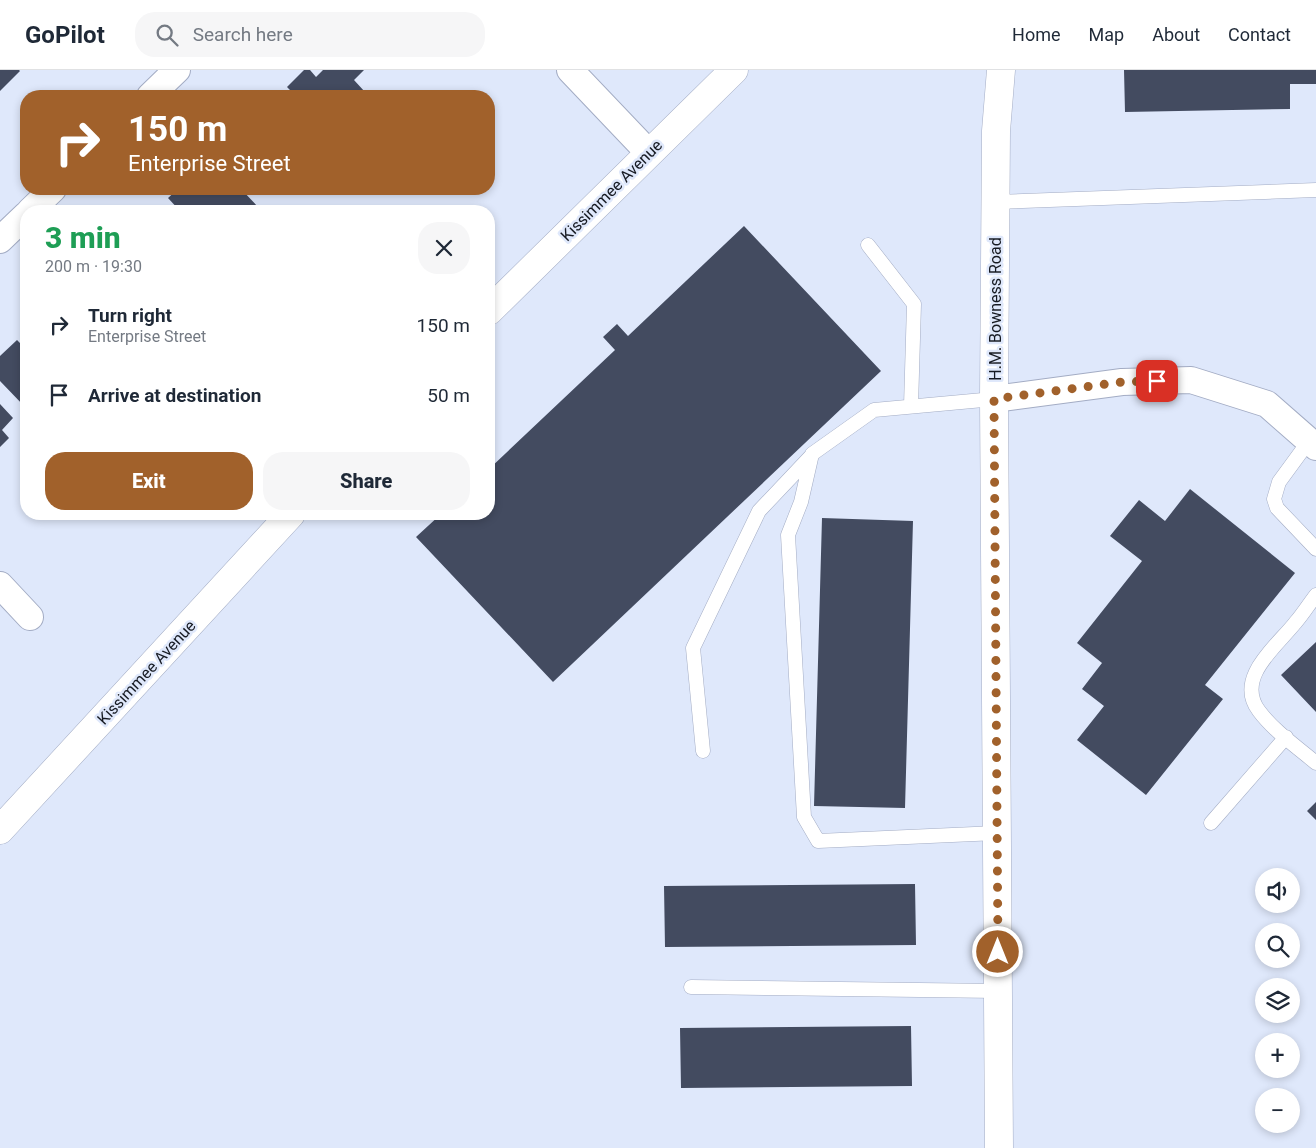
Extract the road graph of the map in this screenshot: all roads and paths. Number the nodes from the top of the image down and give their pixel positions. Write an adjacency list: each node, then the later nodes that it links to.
1 (177, 70): 5 (street)
2 (570, 70): 6 (street)
3 (734, 70): 6 (main road, Kissimmee Avenue)
4 (1001, 70): 9 (main road, H.M. Bowness Road)
5 (156, 90)
6 (649, 153): 14 (main road, Kissimmee Avenue)
7 (1316, 190): 9 (lane)
8 (47, 195): 10 (street)
9 (995, 202): 15 (main road, H.M. Bowness Road)
10 (36, 205)
11 (20, 220): 12 (street)
12 (0, 240)
13 (868, 245): 16 (lane)
14 (495, 305)
15 (994, 399): 16 (lane); 17 (street); 29 (main road, H.M. Bowness Road)
16 (911, 406): 18 (lane)
17 (1312, 444): 20 (lane)
18 (812, 454): 25 (lane); 29 (lane)
19 (285, 520): 28 (main road, Kissimmee Avenue)
20 (1316, 549)
21 (0, 585): 23 (street)
22 (1316, 595): 24 (lane)
23 (30, 617)
24 (1286, 737): 26 (lane); 27 (lane)
25 (703, 751)
26 (1316, 763)
27 (1212, 823)
28 (0, 830)
29 (997, 833): 31 (main road, H.M. Bowness Road)
30 (691, 987): 31 (lane)
31 (998, 991): 32 (main road, H.M. Bowness Road)
32 (1000, 1148)

